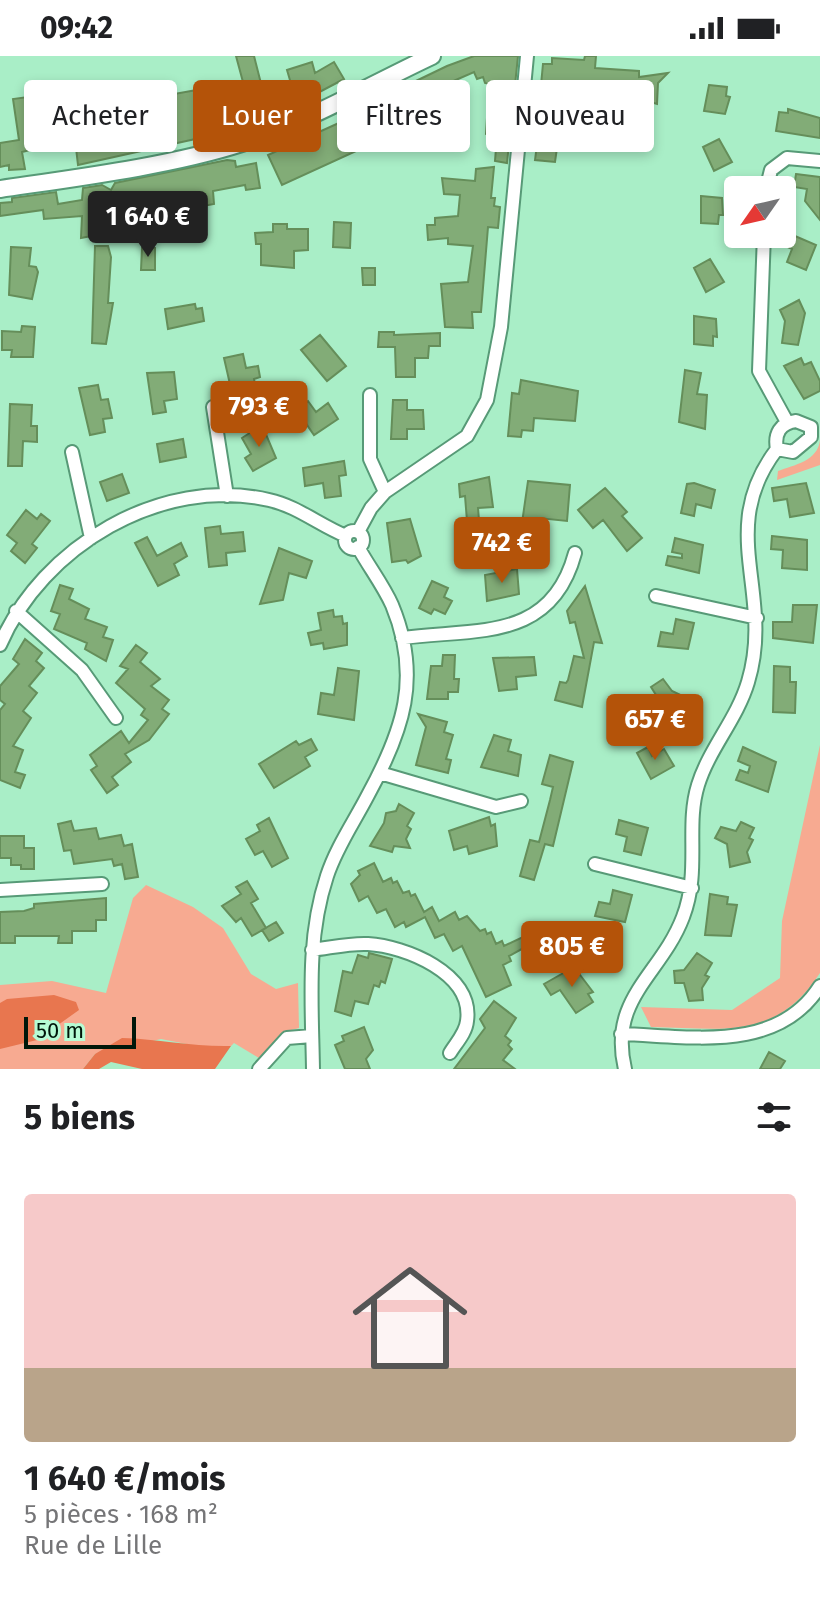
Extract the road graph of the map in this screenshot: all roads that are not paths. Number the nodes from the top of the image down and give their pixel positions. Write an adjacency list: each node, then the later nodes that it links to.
1 (432, 56): 5 (main road)
2 (527, 56): 13 (street)
3 (820, 161): 4 (street)
4 (770, 176)
5 (0, 189)
6 (763, 248): 9 (street)
7 (370, 395): 13 (street)
8 (213, 407): 14 (street)
9 (787, 422): 10 (street); 11 (street)
10 (816, 424): 11 (street)
11 (777, 449): 20 (street)
12 (72, 452): 16 (street)
13 (385, 492): 15 (street)
14 (227, 496): 15 (street); 16 (street)
15 (352, 534): 21 (street)
16 (91, 538): 19 (street)
17 (575, 553): 21 (street)
18 (656, 596): 20 (street)
19 (16, 611): 22 (street); 23 (street)
20 (757, 618): 28 (street)
21 (402, 638): 24 (street)
22 (0, 645)
23 (116, 718)
24 (380, 773): 25 (street); 30 (street)
25 (521, 801)
26 (595, 864): 28 (street)
27 (102, 884): 29 (street)
28 (692, 888): 32 (street)
29 (0, 890)
30 (312, 950): 33 (street); 34 (street)
31 (820, 986): 32 (street)
32 (621, 1034): 37 (street)
33 (312, 1036): 35 (street); 36 (street)
34 (450, 1053)
35 (259, 1069)
36 (313, 1069)
37 (625, 1069)

